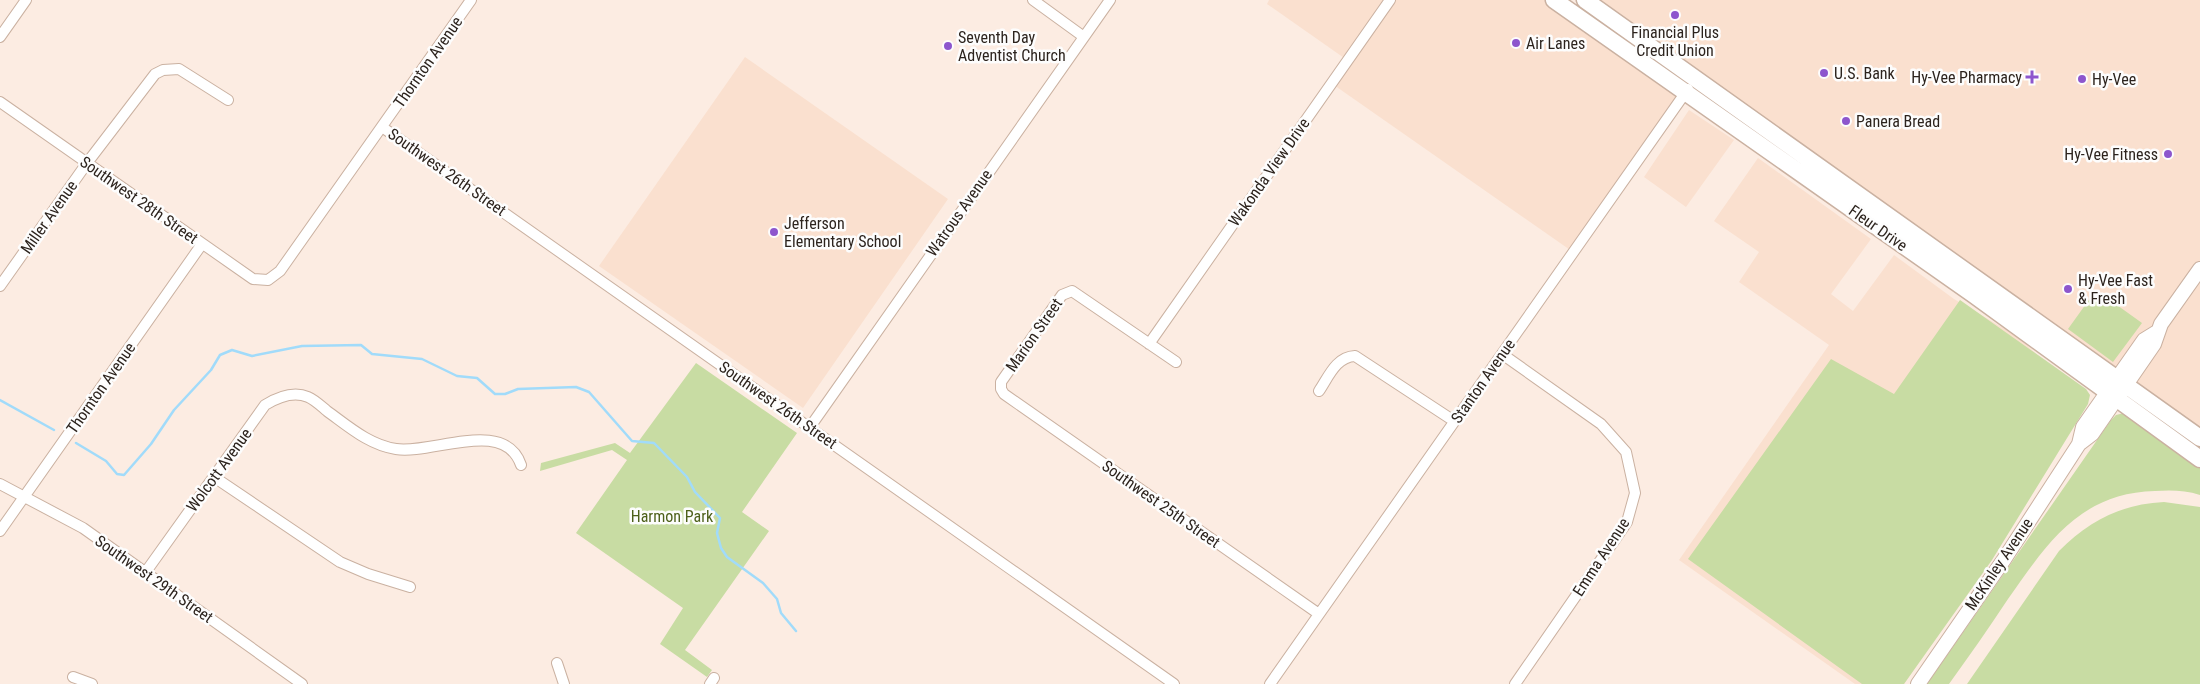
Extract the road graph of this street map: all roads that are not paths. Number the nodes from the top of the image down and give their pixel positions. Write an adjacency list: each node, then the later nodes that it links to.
1 (26, 0): 8 (street)
2 (471, 0): 14 (street, Thornton Avenue)
3 (1033, 0): 9 (street)
4 (1110, 0): 9 (street, Watrous Avenue)
5 (1390, 0): 20 (street, Wakonda View Drive)
6 (1554, 0): 11 (main road, Fleur Drive)
7 (1585, 0): 10 (main road, Fleur Drive)
8 (0, 37)
9 (1084, 37): 28 (street, Watrous Avenue)
10 (1696, 78): 11 (street, Stanton Avenue); 23 (main road, Fleur Drive)
11 (1685, 93): 21 (street, Stanton Avenue); 26 (main road, Fleur Drive)
12 (228, 100): 15 (street, Miller Avenue)
13 (0, 102): 15 (street, Southwest 28th Street)
14 (382, 127): 18 (street, Thornton Avenue); 28 (street, Southwest 26th Street)
15 (87, 163): 16 (street, Southwest 28th Street); 19 (street, Miller Avenue)
16 (202, 244): 18 (street, Southwest 28th Street); 34 (street, Thornton Avenue)
17 (2200, 270): 23 (main road, McKinley Avenue)
18 (280, 271)
19 (0, 286)
20 (1149, 344): 22 (street); 25 (street, Marion Street)
21 (1502, 354): 27 (street, Stanton Avenue); 46 (street, Emma Avenue)
22 (1176, 362)
23 (2122, 382): 26 (main road, McKinley Avenue); 29 (main road, Fleur Drive)
24 (1319, 391): 27 (street)
25 (1004, 394): 38 (street, Southwest 25th Street)
26 (2112, 396): 30 (main road, Fleur Drive); 47 (main road, McKinley Avenue)
27 (1454, 421): 38 (street, Stanton Avenue)
28 (810, 427): 44 (street, Southwest 26th Street)
29 (2200, 438)
30 (2200, 459)
31 (521, 465): 32 (street, Wolcott Avenue)
32 (214, 477): 36 (street, Wolcott Avenue); 37 (street)
33 (0, 484): 34 (street, Southwest 29th Street)
34 (24, 497): 35 (street, Thornton Avenue); 36 (street, Southwest 29th Street)
35 (0, 531)
36 (145, 573): 42 (street, Southwest 29th Street)
37 (410, 587)
38 (1319, 614): 45 (street, Stanton Avenue)
39 (557, 662): 43 (street)
40 (73, 677): 41 (street)
41 (92, 684)
42 (302, 684)
43 (564, 684)
44 (1174, 684)
45 (1270, 684)
46 (1515, 684)
47 (1918, 684)

